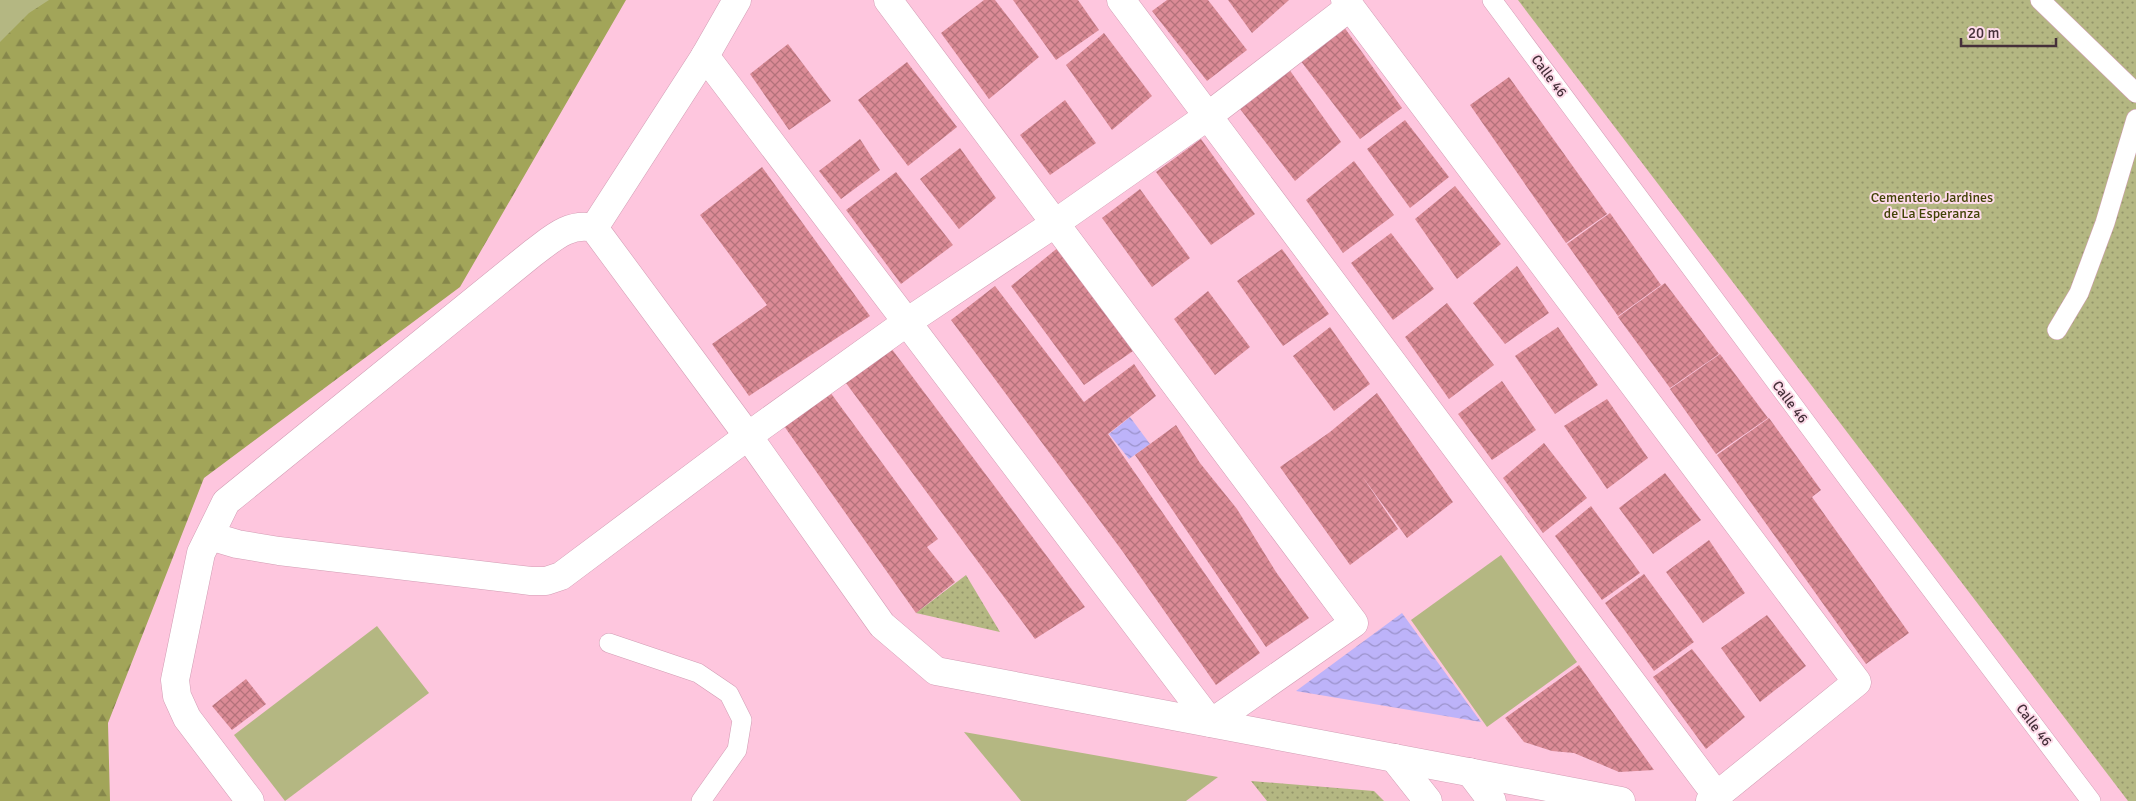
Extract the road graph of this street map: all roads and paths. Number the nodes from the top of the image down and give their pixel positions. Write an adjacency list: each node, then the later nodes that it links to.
1 (737, 0): 7 (street)
2 (888, 0): 11 (street)
3 (1121, 0): 9 (street)
4 (1492, 0): 27 (lane, Calle 46)
5 (2040, 0): 8 (lane)
6 (1348, 3): 9 (street); 21 (street)
7 (704, 56): 12 (street); 13 (street)
8 (2136, 93)
9 (1208, 116): 11 (street); 21 (street)
10 (2136, 119): 14 (lane)
11 (1054, 224): 13 (street); 18 (street)
12 (594, 228): 15 (street); 16 (street)
13 (907, 322): 15 (street); 18 (street)
14 (2057, 330)
15 (748, 436): 16 (street); 18 (street)
16 (210, 536): 22 (street)
17 (609, 643): 23 (lane)
18 (1210, 723): 19 (street)
19 (1394, 758): 20 (street); 24 (street)
20 (1470, 772): 25 (street); 26 (street)
21 (1713, 798)
22 (250, 801)
23 (701, 801)
24 (1428, 801)
25 (1492, 801)
26 (1621, 801)
27 (2091, 801)

